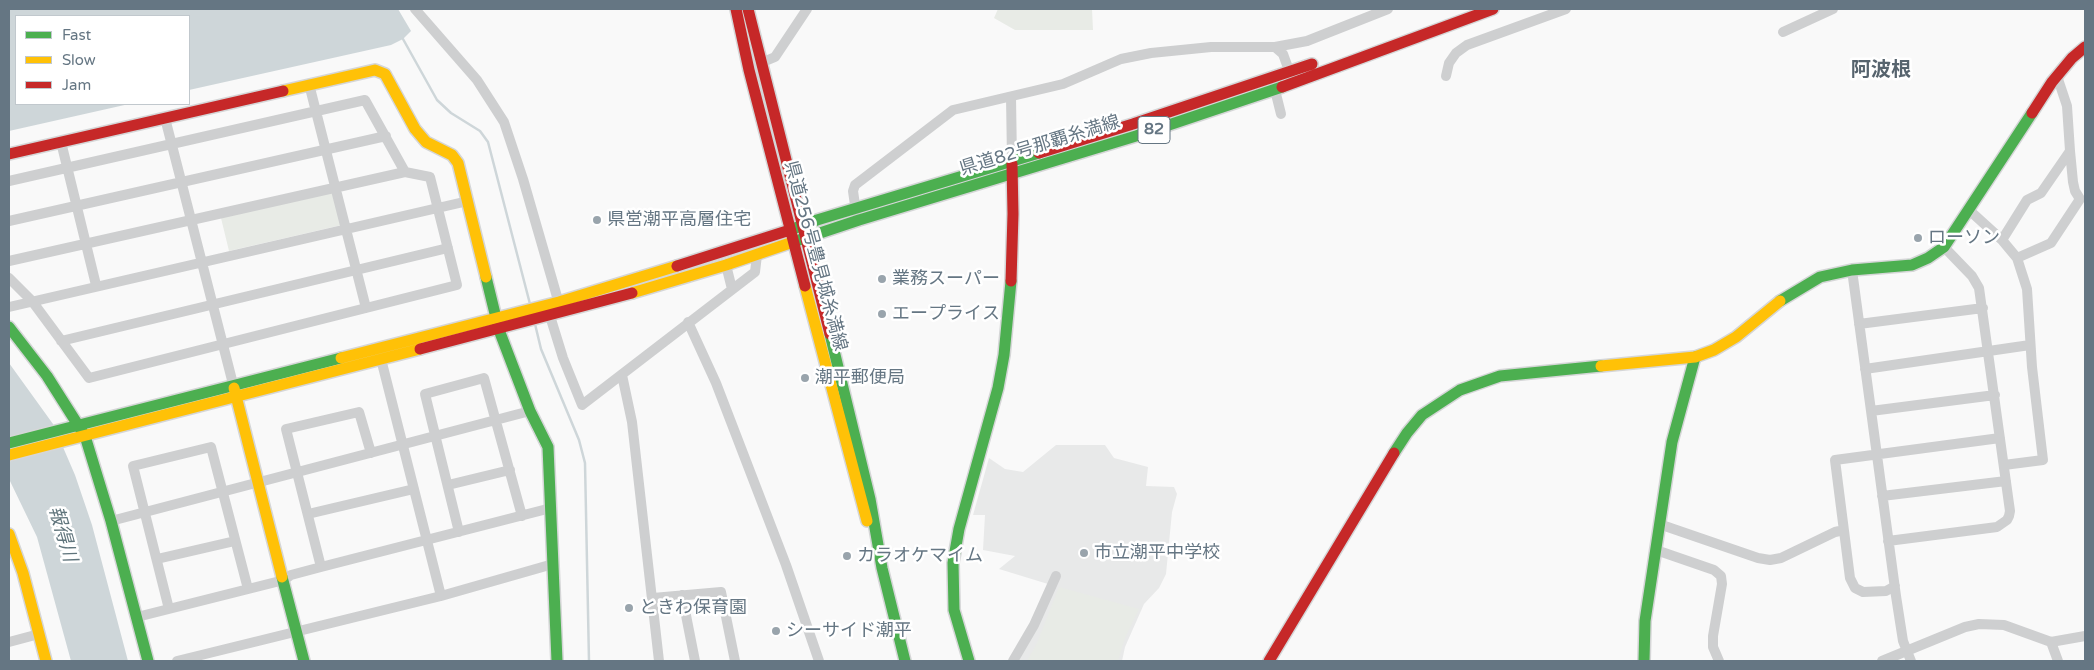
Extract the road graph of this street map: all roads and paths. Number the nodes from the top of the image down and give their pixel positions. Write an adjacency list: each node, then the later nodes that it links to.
1 (415, 9): 66 (street)
2 (736, 9): 46 (street, 県道256号豊見城糸満線)
3 (748, 9): 13 (street, 県道256号豊見城糸満線)
4 (807, 9): 13 (street)
5 (1388, 9): 11 (street)
6 (1462, 9): 16 (street, 県道82号那覇糸満線 / 82)
7 (1493, 9): 16 (street, 県道82号那覇糸満線 / 82)
8 (1566, 9): 14 (street)
9 (1833, 9): 10 (street)
10 (1783, 32)
11 (1275, 46): 16 (street); 19 (street)
12 (2085, 47): 15 (street)
13 (763, 62): 44 (street, 県道256号豊見城糸満線)
14 (1446, 76)
15 (2057, 76): 27 (street); 40 (street)
16 (1292, 77): 17 (street, 県道82号那覇糸満線 / 82)
17 (1273, 83): 21 (street); 29 (street, 県道82号那覇糸満線 / 82); 32 (street, 県道82号那覇糸満線 / 82)
18 (309, 84): 20 (street); 22 (street); 36 (street)
19 (1011, 97): 29 (street); 39 (street)
20 (316, 111): 23 (street); 25 (street); 26 (street)
21 (1281, 114)
22 (165, 118): 24 (street); 25 (street)
23 (386, 136): 26 (street); 31 (street)
24 (61, 142): 28 (street); 30 (street)
25 (172, 144): 30 (street); 34 (street)
26 (326, 150): 34 (street); 35 (street)
27 (2070, 151): 48 (street); 54 (street)
28 (9, 154)
29 (1012, 160): 32 (street); 39 (street, 県道82号那覇糸満線 / 82)
30 (67, 168): 33 (street); 37 (street)
31 (405, 172): 35 (street); 38 (street)
32 (1012, 173): 41 (street, 県道82号那覇糸満線 / 82); 149 (street)
33 (9, 181)
34 (182, 182): 37 (street); 43 (street)
35 (335, 188): 43 (street); 45 (street)
36 (468, 201): 38 (street); 70 (street)
37 (77, 206): 42 (street); 50 (street)
38 (438, 208): 45 (street); 52 (street)
39 (855, 208): 41 (street); 44 (street, 県道82号那覇糸満線 / 82)
40 (1969, 210): 48 (street); 51 (street)
41 (859, 220): 47 (street, 県道82号那覇糸満線 / 82)
42 (9, 221)
43 (191, 221): 50 (street); 56 (street)
44 (804, 224): 46 (street, 県道82号那覇糸満線 / 82); 47 (street, 県道256号豊見城糸満線)
45 (346, 228): 56 (street); 58 (street)
46 (790, 230): 49 (street, 県道256号豊見城糸満線); 66 (street, 県道82号那覇糸満線)
47 (807, 237): 49 (street, 県道82号那覇糸満線 / 82); 123 (street, 県道256号豊見城糸満線)
48 (2002, 240): 54 (street)
49 (793, 242): 53 (street, 県道82号那覇糸満線); 123 (street, 県道256号豊見城糸満線)
50 (86, 244): 55 (street); 61 (street)
51 (1944, 247): 59 (street); 68 (street)
52 (448, 248): 58 (street); 67 (street)
53 (757, 254): 57 (street, 県道82号那覇糸満線); 62 (street)
54 (2017, 258): 77 (street)
55 (9, 261)
56 (202, 261): 61 (street); 64 (street)
57 (726, 265): 62 (street); 66 (street, 県道82号那覇糸満線)
58 (356, 270): 64 (street); 67 (street)
59 (1852, 270): 72 (street); 79 (street)
60 (9, 278): 63 (street)
61 (96, 286): 63 (street)
62 (732, 290): 71 (street)
63 (32, 301): 65 (street); 75 (street)
64 (213, 304): 75 (street); 76 (street)
65 (9, 307)
66 (561, 307): 69 (street)
67 (366, 308): 76 (street)
68 (1983, 308): 72 (street); 78 (street)
69 (546, 313): 70 (street); 74 (street); 82 (street)
70 (496, 317): 74 (street); 83 (street)
71 (688, 322): 82 (street); 147 (street)
72 (1859, 324): 81 (street)
73 (9, 327): 89 (street)
74 (499, 330): 80 (street); 86 (street)
75 (61, 341): 76 (street)
76 (223, 344): 83 (street)
77 (2030, 345): 78 (street); 98 (street)
78 (1989, 351): 81 (street); 84 (street)
79 (1695, 357): 112 (street); 151 (street)
80 (381, 359): 85 (street); 94 (street)
81 (1864, 369): 87 (street)
82 (622, 375): 130 (street)
83 (233, 384): 85 (street); 89 (street)
84 (1995, 395): 87 (street); 92 (street)
85 (237, 397): 90 (street); 102 (street)
86 (530, 411): 88 (street); 107 (street)
87 (1871, 411): 97 (street)
88 (497, 420): 91 (street); 91 (street); 99 (street)
89 (78, 425): 90 (street); 93 (street)
90 (85, 436): 96 (street); 111 (street)
91 (435, 436): 94 (street); 103 (street)
92 (2000, 438): 97 (street); 98 (street)
93 (9, 443)
94 (403, 444): 95 (street); 104 (street)
95 (370, 453): 100 (street); 100 (street)
96 (9, 455)
97 (1877, 455): 106 (street); 113 (street)
98 (2004, 465): 101 (street)
99 (510, 470): 103 (street); 110 (street)
100 (297, 472): 102 (street); 109 (street)
101 (2006, 481): 106 (street); 118 (street)
102 (258, 482): 105 (street); 125 (street)
103 (448, 484): 114 (street)
104 (414, 489): 109 (street); 115 (street)
105 (223, 491): 108 (street); 108 (street); 117 (street)
106 (1882, 496): 118 (street)
107 (551, 508): 110 (street); 121 (street)
108 (145, 512): 111 (street); 120 (street)
109 (308, 514): 122 (street)
110 (522, 516): 114 (street)
111 (111, 521): 132 (street)
112 (1659, 524): 113 (street); 119 (street)
113 (1844, 530): 126 (street)
114 (459, 532): 115 (street)
115 (426, 540): 122 (street); 128 (street)
116 (10, 541): 134 (street)
117 (235, 541): 120 (street); 127 (street)
118 (1888, 541): 126 (street)
119 (1656, 550): 152 (street); 153 (street)
120 (157, 559): 131 (street)
121 (553, 564): 128 (street); 143 (street)
122 (321, 567): 125 (street)
123 (882, 568): 148 (street, 県道256号豊見城糸満線)
124 (1056, 576): 150 (street)
125 (284, 580): 127 (street); 133 (street)
126 (1895, 586): 138 (street)
127 (248, 589): 131 (street)
128 (441, 596): 133 (street)
129 (682, 596): 130 (street); 145 (street); 146 (street)
130 (653, 598): 144 (street)
131 (169, 609): 132 (street)
132 (137, 617): 140 (street)
133 (297, 632): 141 (street); 142 (street)
134 (39, 634): 136 (street); 139 (street)
135 (2085, 636): 137 (street)
136 (9, 642)
137 (2050, 642): 138 (street); 156 (street)
138 (1908, 650): 154 (street); 155 (street)
139 (46, 661)
140 (148, 661)
141 (177, 661)
142 (304, 661)
143 (557, 661)
144 (659, 661)
145 (695, 661)
146 (735, 661)
147 (819, 661)
148 (905, 661)
149 (969, 661)
150 (1013, 661)
151 (1269, 661)
152 (1644, 661)
153 (1719, 661)
154 (1882, 661)
155 (1911, 661)
156 (2058, 661)

